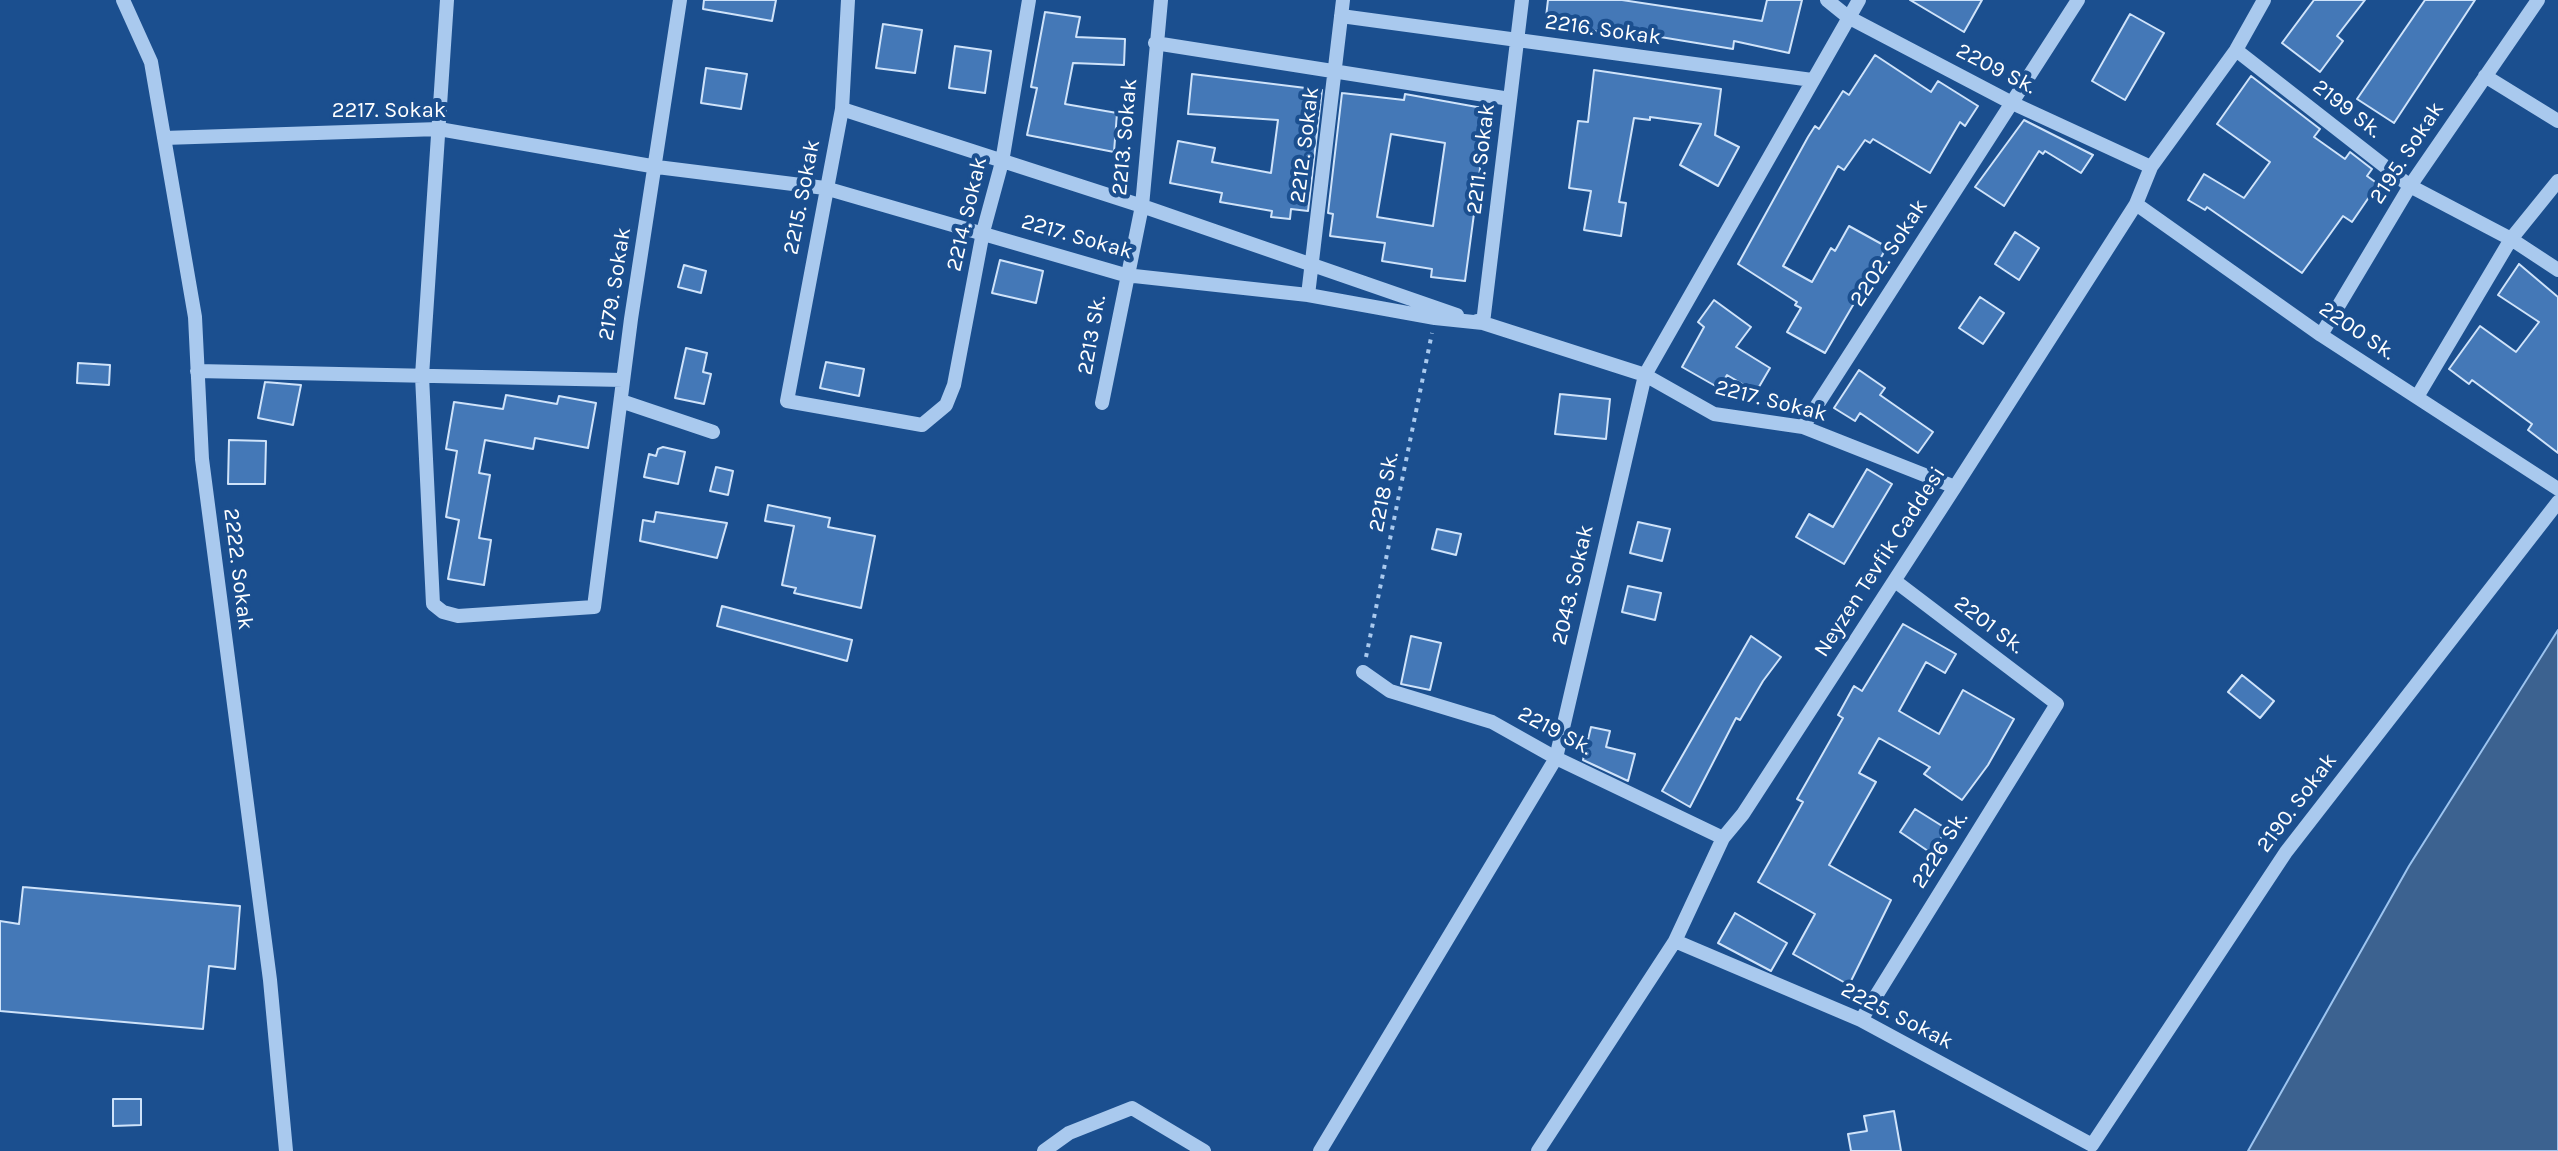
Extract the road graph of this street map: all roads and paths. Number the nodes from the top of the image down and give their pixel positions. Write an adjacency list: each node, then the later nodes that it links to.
1 (123, 0): 27 (street, 2222. Sokak)
2 (447, 0): 26 (street)
3 (680, 0): 29 (street, 2179. Sokak)
4 (848, 0): 24 (street, 2215. Sokak)
5 (1029, 0): 28 (street, 2214. Sokak)
6 (1161, 0): 17 (street, 2213. Sokak)
7 (1343, 0): 14 (street, 2212. Sokak)
8 (1522, 0): 16 (street, 2211. Sokak)
9 (1827, 0): 15 (street, 2209 Sk.)
10 (1859, 0): 15 (street, 2043. Sokak)
11 (2078, 0): 23 (street, 2202. Sokak)
12 (2264, 0): 18 (street, Neyzen Tevfik Caddesi)
13 (2538, 0): 20 (street, 2195. Sokak)
14 (1341, 16): 16 (street, 2216. Sokak); 19 (street, 2212. Sokak)
15 (1848, 17): 21 (street, 2043. Sokak); 23 (street, 2209 Sk.)
16 (1518, 40): 21 (street, 2216. Sokak); 22 (street, 2211. Sokak)
17 (1155, 43): 19 (street); 35 (street, 2213. Sokak)
18 (2236, 50): 30 (street, Neyzen Tevfik Caddesi); 32 (street, 2199 Sk.)
19 (1336, 73): 22 (street); 38 (street, 2212. Sokak)
20 (2485, 76): 25 (street); 32 (street, 2195. Sokak)
21 (1812, 80): 46 (street, 2043. Sokak)
22 (1510, 99): 43 (street, 2211. Sokak)
23 (2012, 103): 30 (street, 2209 Sk.); 53 (street, 2202. Sokak)
24 (842, 109): 28 (street); 33 (street, 2215. Sokak)
25 (2558, 121)
26 (439, 129): 27 (street, 2217. Sokak); 29 (street, 2217. Sokak); 47 (street)
27 (164, 138): 45 (street, 2222. Sokak)
28 (1002, 162): 35 (street); 36 (street, 2214. Sokak)
29 (657, 167): 33 (street, 2217. Sokak); 48 (street, 2179. Sokak)
30 (2151, 167): 34 (street, Neyzen Tevfik Caddesi)
31 (2558, 181): 37 (street)
32 (2410, 186): 37 (street, 2199 Sk.); 44 (street, 2195. Sokak)
33 (825, 188): 36 (street, 2217. Sokak); 52 (street, 2215. Sokak)
34 (2136, 204): 44 (street, 2200 Sk.); 55 (street, Neyzen Tevfik Caddesi)
35 (1142, 206): 38 (street); 40 (street, 2213. Sokak)
36 (983, 232): 40 (street, 2217. Sokak); 52 (street, 2214. Sokak)
37 (2511, 239): 39 (street, 2199 Sk.); 49 (street)
38 (1312, 267): 41 (street, 2212. Sokak); 43 (street)
39 (2558, 270)
40 (1125, 275): 41 (street, 2217. Sokak); 51 (street, 2213 Sk.)
41 (1308, 295): 42 (street, 2217. Sokak)
42 (1435, 318): 43 (street, 2217. Sokak); 59 (path, 2218 Sk.)
43 (1483, 323): 46 (street, 2217. Sokak)
44 (2321, 335): 49 (street, 2200 Sk.)
45 (197, 371): 47 (street); 66 (street, 2222. Sokak)
46 (1645, 375): 53 (street, 2217. Sokak); 61 (street, 2043. Sokak)
47 (422, 376): 48 (street); 50 (street, 2179. Sokak)
48 (623, 380): 50 (street, 2179. Sokak)
49 (2417, 397): 56 (street, 2200 Sk.)
50 (621, 401): 54 (street)
51 (1102, 403)
52 (922, 425)
53 (1803, 427): 55 (street, 2217. Sokak)
54 (713, 432)
55 (1955, 487): 58 (street, Neyzen Tevfik Caddesi)
56 (2558, 489)
57 (2558, 502): 65 (street, 2190. Sokak)
58 (1895, 581): 60 (street, 2201 Sk.); 62 (street, Neyzen Tevfik Caddesi)
59 (1363, 672): 61 (street, 2219 Sk.)
60 (2057, 704): 64 (street, 2226 Sk.)
61 (1556, 758): 62 (street, 2219 Sk.); 69 (street, 2043. Sokak)
62 (1723, 838): 63 (street, Neyzen Tevfik Caddesi)
63 (1675, 941): 64 (street, 2225. Sokak); 70 (street, Neyzen Tevfik Caddesi)
64 (1861, 1020): 65 (street, 2225. Sokak)
65 (2092, 1145)
66 (286, 1151)
67 (1044, 1151): 68 (street)
68 (1204, 1151)
69 (1320, 1151)
70 (1538, 1151)

